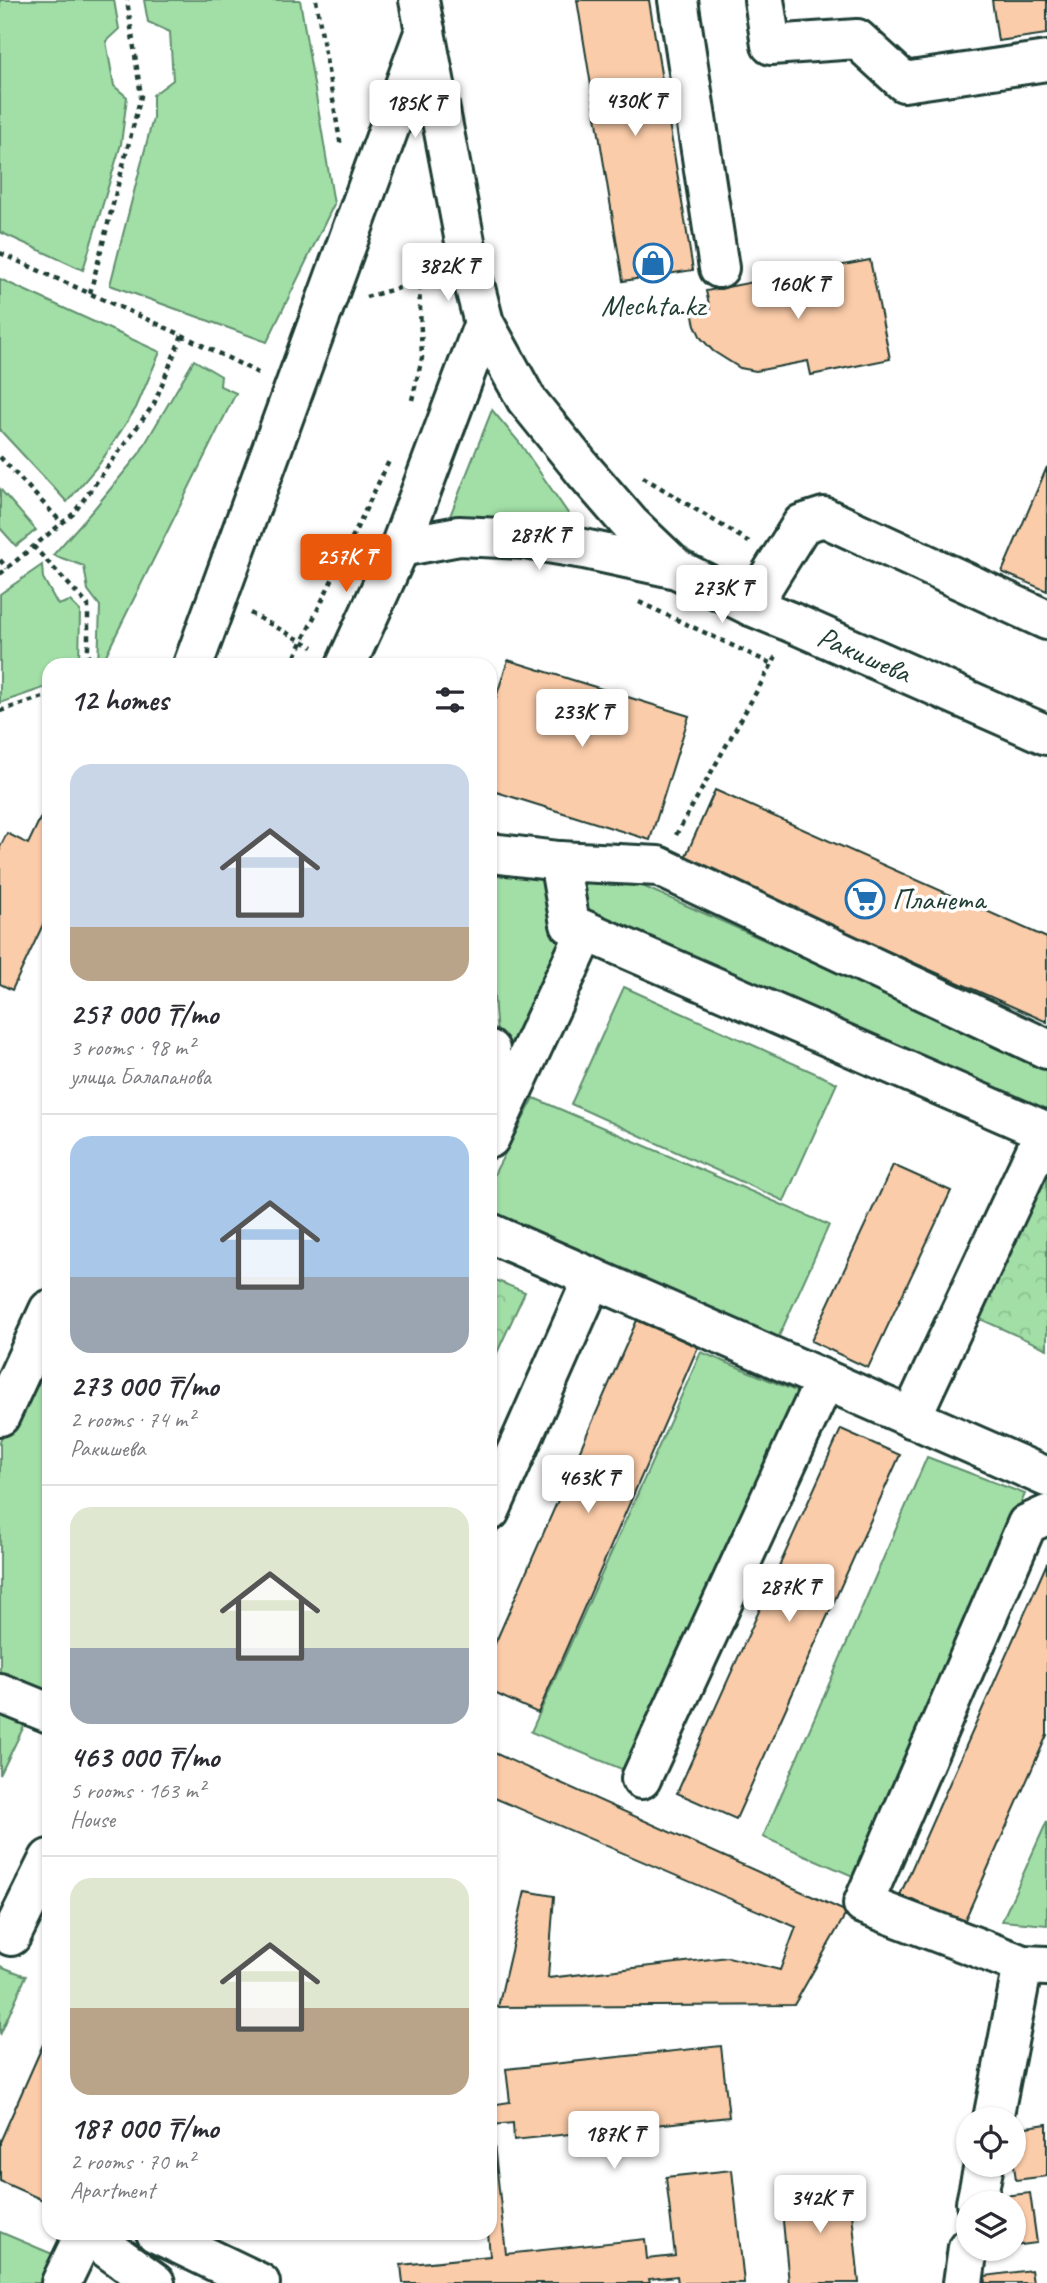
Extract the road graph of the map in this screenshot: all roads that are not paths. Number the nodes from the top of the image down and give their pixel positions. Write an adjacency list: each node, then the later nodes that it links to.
1 (678, 0): 5 (street)
2 (764, 0): 4 (street)
3 (422, 15): 6 (street, Ракишева); 11 (street)
4 (1047, 61)
5 (719, 268)
6 (484, 323): 7 (street); 8 (street, Ракишева)
7 (400, 547): 8 (street); 12 (street)
8 (677, 569): 9 (street, Ракишева)
9 (751, 606): 10 (street); 13 (street, Ракишева)
10 (1047, 620)
11 (196, 658)
12 (349, 658)
13 (1047, 735)
14 (497, 854): 15 (street)
15 (559, 861): 16 (street); 17 (street)
16 (586, 932): 18 (street); 19 (street)
17 (1047, 1049)
18 (497, 1123)
19 (1046, 1131): 25 (street)
20 (497, 1236): 21 (street)
21 (593, 1278): 23 (street); 27 (street)
22 (42, 1325): 24 (street)
23 (825, 1380): 25 (street); 31 (street)
24 (0, 1416)
25 (911, 1418): 26 (street)
26 (1047, 1477)
27 (497, 1495)
28 (1047, 1515): 34 (street)
29 (0, 1693): 30 (street)
30 (42, 1710)
31 (641, 1779)
32 (42, 1873): 33 (street)
33 (11, 1936)
34 (1035, 1965): 35 (street)
35 (996, 2107)
36 (82, 2240): 40 (street)
37 (95, 2240): 41 (street)
38 (171, 2240): 42 (street)
39 (966, 2261): 43 (street)
40 (61, 2283)
41 (155, 2283)
42 (260, 2283)
43 (963, 2283)

